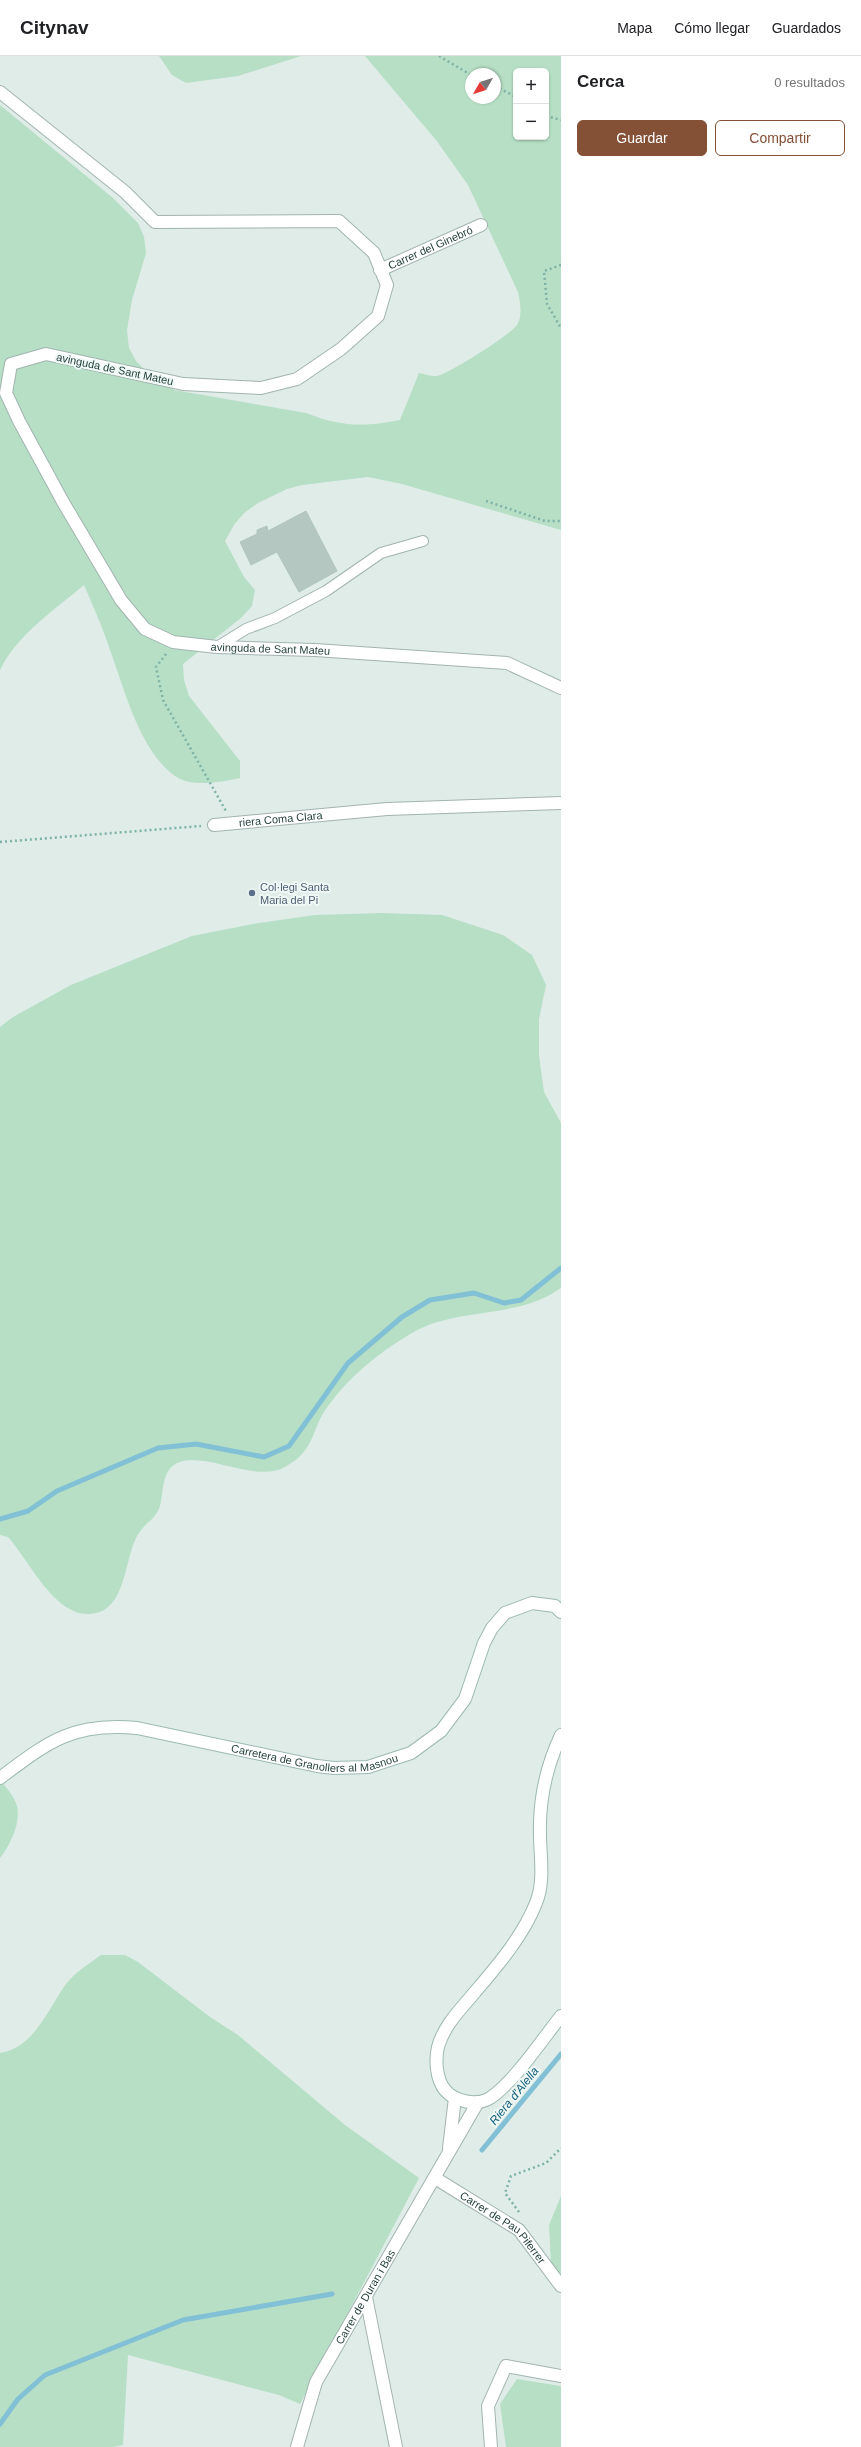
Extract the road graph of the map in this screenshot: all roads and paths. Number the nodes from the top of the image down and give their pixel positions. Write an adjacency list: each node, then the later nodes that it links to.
1 (439, 56): 2 (path)
2 (465, 71)
3 (501, 89): 5 (path)
4 (0, 92): 10 (street, avinguda de Sant Mateu)
5 (513, 95)
6 (549, 117): 7 (path)
7 (561, 120)
8 (481, 225): 10 (street, Carrer del Ginebró)
9 (561, 265): 11 (path)
10 (380, 270): 15 (street, avinguda de Sant Mateu)
11 (561, 328)
12 (486, 501): 13 (path)
13 (561, 521)
14 (423, 541): 16 (lane)
15 (173, 642): 16 (street, avinguda de Sant Mateu); 19 (path)
16 (216, 647): 17 (street, avinguda de Sant Mateu)
17 (561, 688)
18 (561, 803): 19 (street, riera Coma Clara)
19 (233, 823): 20 (street, riera Coma Clara)
20 (214, 825): 21 (path)
21 (0, 842)
22 (561, 1612): 24 (street, Carretera de Granollers al Masnou)
23 (561, 1735): 26 (street)
24 (0, 1778)
25 (561, 2016): 27 (street)
26 (455, 2098): 27 (street); 29 (street, Carrer de Duran i Bas)
27 (478, 2102): 29 (street, Carrer de Duran i Bas)
28 (561, 2148): 31 (path)
29 (449, 2154): 30 (street, Carrer de Duran i Bas)
30 (436, 2178): 32 (street, Carrer de Pau Piferrer); 33 (street, Carrer de Duran i Bas)
31 (523, 2217)
32 (561, 2286)
33 (366, 2297): 35 (street, Carrer de Duran i Bas); 36 (street)
34 (561, 2376): 37 (street)
35 (297, 2447)
36 (396, 2447)
37 (491, 2447)

